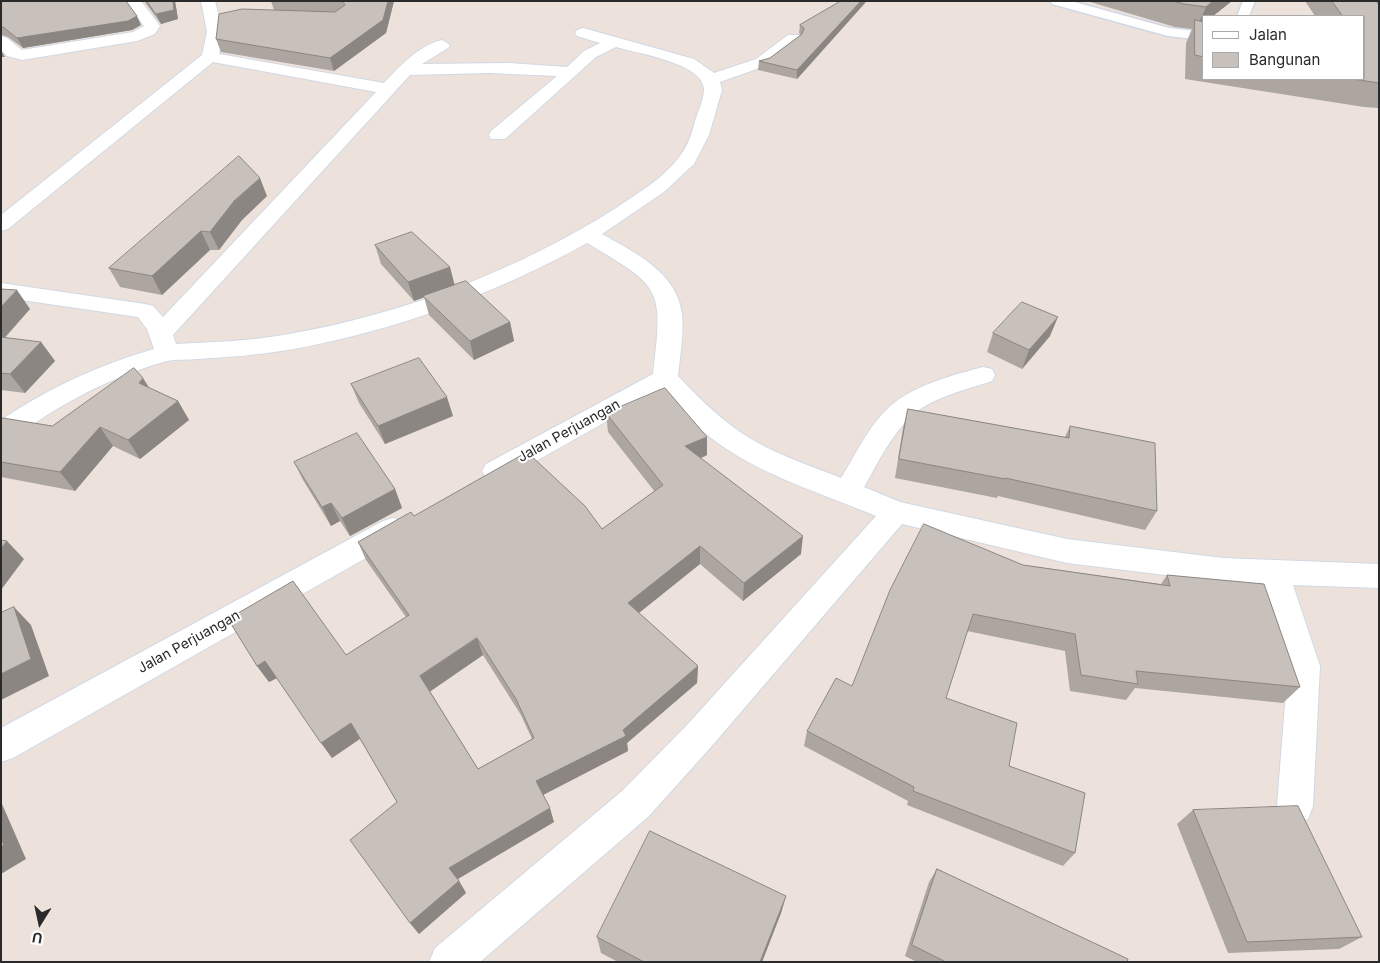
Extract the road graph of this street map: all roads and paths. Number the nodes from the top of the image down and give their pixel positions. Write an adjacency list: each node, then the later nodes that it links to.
1 (133, 1): 9 (street)
2 (1056, 1): 7 (lane)
3 (1248, 1): 5 (lane)
4 (217, 10): 12 (street)
5 (1243, 15)
6 (583, 33): 10 (street)
7 (1202, 36)
8 (794, 38): 15 (street)
9 (1, 41)
10 (614, 42): 14 (street); 15 (street)
11 (442, 45): 13 (street)
12 (210, 57): 16 (street); 18 (street)
13 (406, 70): 14 (street); 16 (street)
14 (571, 72): 17 (street)
15 (712, 79): 19 (street)
16 (388, 89): 21 (street)
17 (498, 135)
18 (1, 226)
19 (589, 235): 21 (street); 23 (street)
20 (1, 290): 21 (street)
21 (164, 344): 24 (street)
22 (983, 375): 26 (street)
23 (665, 378): 25 (street, Jalan Perjuangan); 26 (street)
24 (1, 433)
25 (473, 484)
26 (847, 492): 27 (street)
27 (896, 512): 29 (street); 33 (street)
28 (420, 513): 31 (street, Jalan Perjuangan)
29 (1274, 572): 30 (street); 32 (street)
30 (1379, 576)
31 (1, 746)
32 (1295, 806)
33 (449, 962)

